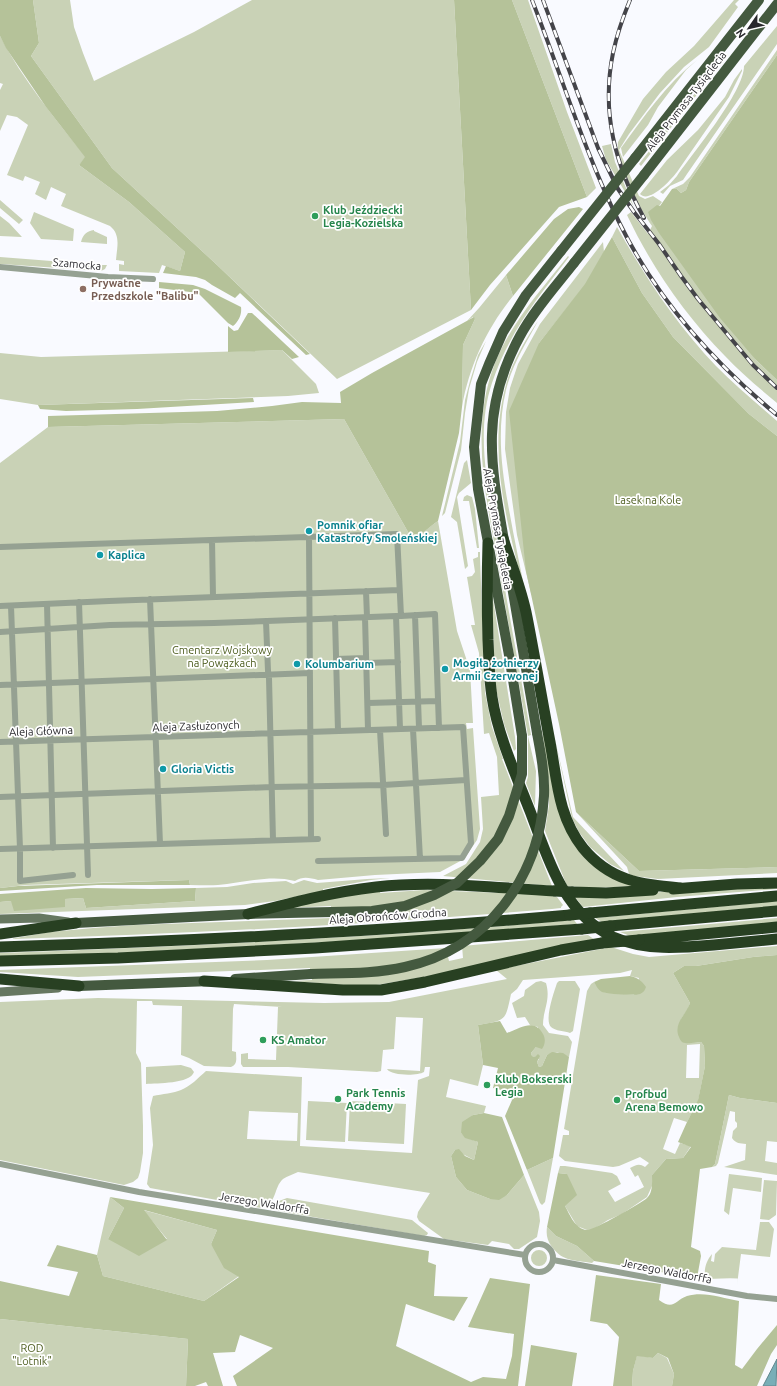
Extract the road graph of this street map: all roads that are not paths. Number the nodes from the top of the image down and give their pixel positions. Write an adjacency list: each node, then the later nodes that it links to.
1 (759, 0): 8 (main road, Aleja Prymasa Tysiąclecia, bridge)
2 (777, 4): 6 (main road, Aleja Prymasa Tysiąclecia, bridge)
3 (0, 267): 4 (street, Szamocka)
4 (153, 279)
5 (309, 537): 7 (street); 10 (street); 12 (street)
6 (504, 538): 81 (highway); 93 (main road, Aleja Prymasa Tysiąclecia, bridge)
7 (212, 540): 9 (street); 13 (street)
8 (488, 543): 84 (main road, Aleja Prymasa Tysiąclecia, bridge); 89 (highway)
9 (0, 547)
10 (400, 590): 11 (street); 20 (street)
11 (366, 591): 12 (street); 21 (street)
12 (309, 594): 13 (street); 23 (street)
13 (213, 597): 14 (street)
14 (150, 599): 15 (street); 25 (street)
15 (79, 602): 16 (street); 26 (street)
16 (47, 604): 18 (street); 27 (street)
17 (0, 606): 18 (street)
18 (11, 606): 28 (street)
19 (415, 615): 20 (street); 40 (street); 41 (street)
20 (398, 616): 21 (street); 32 (street)
21 (366, 617): 22 (street); 31 (street)
22 (335, 618): 23 (street); 30 (street)
23 (310, 619): 24 (street); 33 (street)
24 (266, 621): 25 (street); 34 (street)
25 (151, 624): 26 (street); 35 (street)
26 (80, 627): 27 (street); 36 (street)
27 (48, 629): 28 (street); 37 (street)
28 (12, 631): 29 (street); 38 (street)
29 (0, 632)
30 (336, 659): 31 (street); 49 (street)
31 (366, 660): 32 (street); 43 (street)
32 (398, 662): 42 (street)
33 (310, 673): 34 (street); 50 (street)
34 (268, 675): 35 (street); 51 (street)
35 (153, 679): 36 (street); 52 (street)
36 (82, 682): 37 (street); 53 (street)
37 (49, 683): 38 (street); 54 (street)
38 (14, 684): 39 (street); 56 (street)
39 (0, 685)
40 (418, 701): 41 (street); 42 (street); 46 (street)
41 (438, 701): 44 (street)
42 (399, 702): 43 (street); 45 (street)
43 (368, 703): 47 (street)
44 (439, 728): 46 (street, Aleja Zasłużonych); 57 (street, Aleja Zasłużonych)
45 (400, 729): 46 (street, Aleja Zasłużonych); 48 (street, Aleja Zasłużonych)
46 (416, 729): 58 (street)
47 (368, 730): 48 (street, Aleja Zasłużonych); 49 (street, Aleja Zasłużonych)
48 (380, 730): 59 (street)
49 (338, 731): 50 (street, Aleja Zasłużonych)
50 (310, 732): 51 (street, Aleja Zasłużonych); 61 (street)
51 (270, 733): 52 (street, Aleja Zasłużonych); 60 (street)
52 (156, 737): 53 (street, Aleja Zasłużonych); 62 (street)
53 (84, 740): 54 (street, Aleja Główna); 63 (street)
54 (50, 741): 56 (street, Aleja Główna); 64 (street)
55 (0, 742): 56 (street, Aleja Główna)
56 (16, 742): 66 (street)
57 (466, 780): 58 (street); 76 (street)
58 (416, 783): 59 (street); 76 (street)
59 (383, 785): 61 (street); 67 (street)
60 (272, 787): 61 (street); 62 (street); 70 (street)
61 (310, 787): 68 (street)
62 (158, 791): 63 (street); 71 (street)
63 (85, 794): 64 (street); 72 (street)
64 (52, 795): 66 (street); 73 (street)
65 (0, 796): 66 (street)
66 (18, 796): 75 (street)
67 (386, 834)
68 (311, 839): 69 (street); 70 (street)
69 (318, 839)
70 (273, 840): 71 (street)
71 (160, 844): 72 (street)
72 (87, 846): 73 (street); 79 (street)
73 (53, 848): 75 (street)
74 (0, 849): 75 (street)
75 (20, 849): 78 (street)
76 (420, 859): 77 (street)
77 (318, 861)
78 (73, 875)
79 (88, 875)
80 (777, 883): 81 (highway)
81 (680, 888): 84 (highway, bridge)
82 (777, 896): 90 (highway, Aleja Obrońców Grodna, bridge)
83 (777, 911): 91 (highway, bridge)
84 (248, 914): 86 (main road)
85 (0, 919): 86 (main road)
86 (76, 923): 88 (highway)
87 (777, 927): 93 (highway, bridge)
88 (0, 934)
89 (777, 939)
90 (0, 946)
91 (0, 961)
92 (0, 979): 94 (highway)
93 (204, 981): 94 (main road, Aleja Prymasa Tysiąclecia)
94 (79, 986): 95 (main road)
95 (0, 992)
96 (0, 1164): 97 (street, Jerzego Waldorffa)
97 (525, 1255): 98 (street); 98 (street)
98 (553, 1260): 99 (street, Jerzego Waldorffa)
99 (777, 1299)

